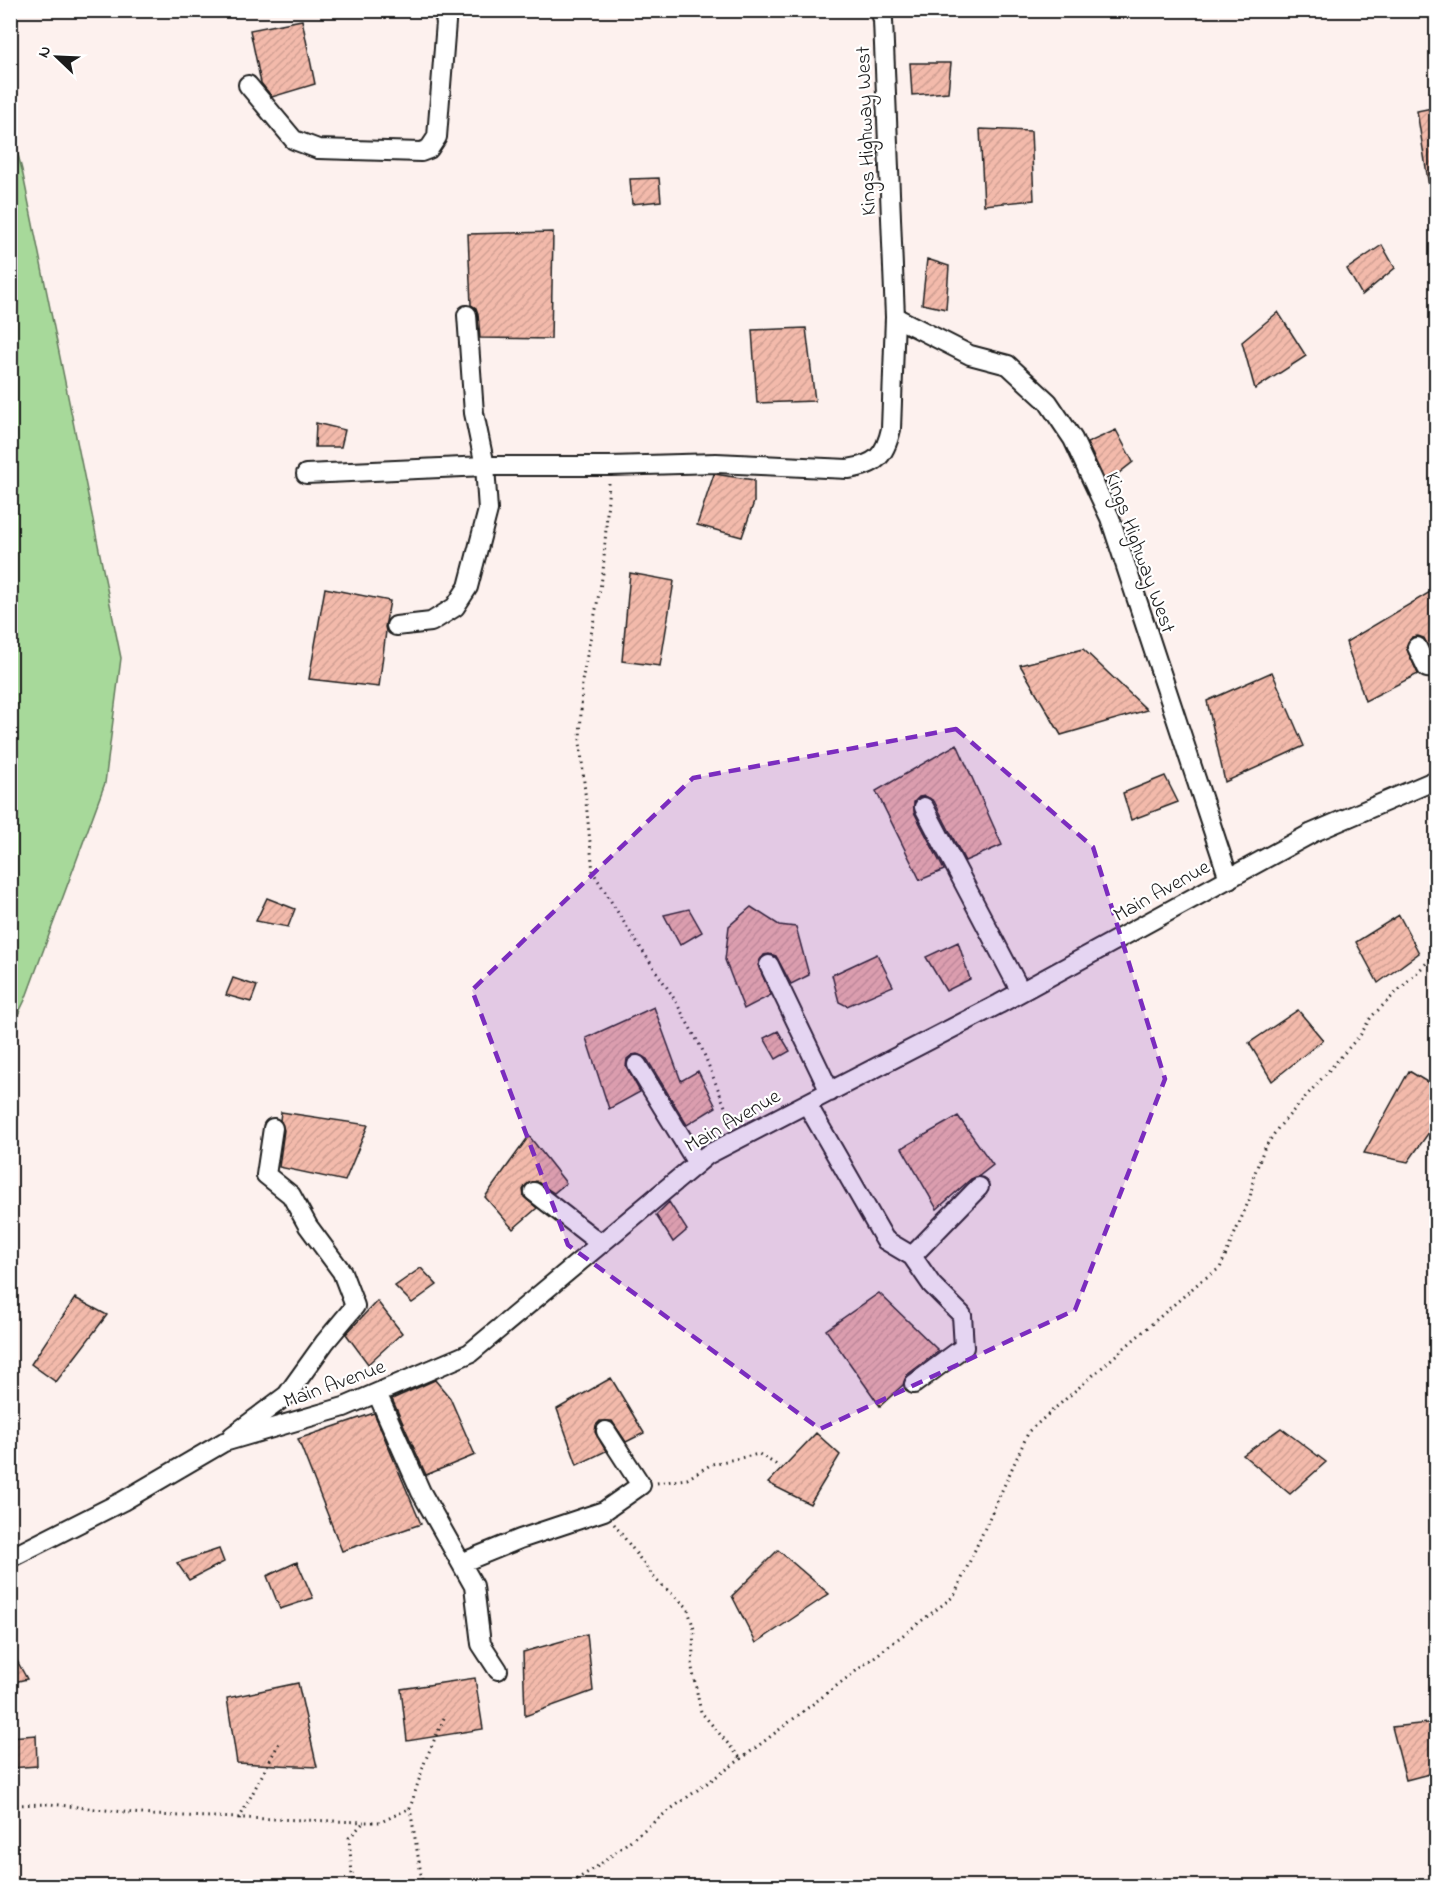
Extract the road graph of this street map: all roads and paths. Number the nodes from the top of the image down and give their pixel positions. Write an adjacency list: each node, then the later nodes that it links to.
1 (443, 10): 3 (street)
2 (880, 10): 5 (street, Kings Highway West)
3 (248, 85)
4 (467, 315): 6 (street)
5 (895, 317): 7 (street); 14 (street, Kings Highway West)
6 (485, 466): 7 (street); 8 (street); 9 (street)
7 (610, 466): 22 (path)
8 (306, 474)
9 (396, 626)
10 (1417, 647): 11 (street)
11 (1437, 669)
12 (1437, 780): 14 (street, Main Avenue)
13 (924, 807): 17 (street)
14 (1229, 879): 17 (street, Main Avenue)
15 (1437, 954): 40 (path)
16 (769, 964): 19 (street)
17 (1021, 992): 19 (street, Main Avenue)
18 (637, 1065): 23 (street)
19 (830, 1092): 20 (street, Main Avenue)
20 (807, 1104): 22 (street, Main Avenue); 27 (street)
21 (273, 1128): 31 (street)
22 (738, 1139): 23 (street, Main Avenue)
23 (698, 1163): 26 (street, Main Avenue)
24 (979, 1187): 27 (street)
25 (534, 1192): 26 (street)
26 (601, 1244): 29 (street, Main Avenue)
27 (912, 1256): 28 (street)
28 (914, 1384)
29 (377, 1393): 31 (street, Main Avenue); 36 (street)
30 (606, 1431): 33 (street)
31 (224, 1442): 35 (street, Main Avenue)
32 (780, 1467): 33 (path)
33 (641, 1485): 34 (street)
34 (604, 1510): 36 (street); 40 (path)
35 (10, 1558)
36 (461, 1563): 37 (street)
37 (498, 1670)
38 (444, 1718): 42 (path)
39 (279, 1743): 43 (path)
40 (741, 1759): 47 (path)
41 (10, 1805): 43 (path)
42 (410, 1808): 44 (path); 46 (path)
43 (240, 1819): 44 (path)
44 (364, 1822): 45 (path)
45 (353, 1887)
46 (423, 1887)
47 (566, 1887)

